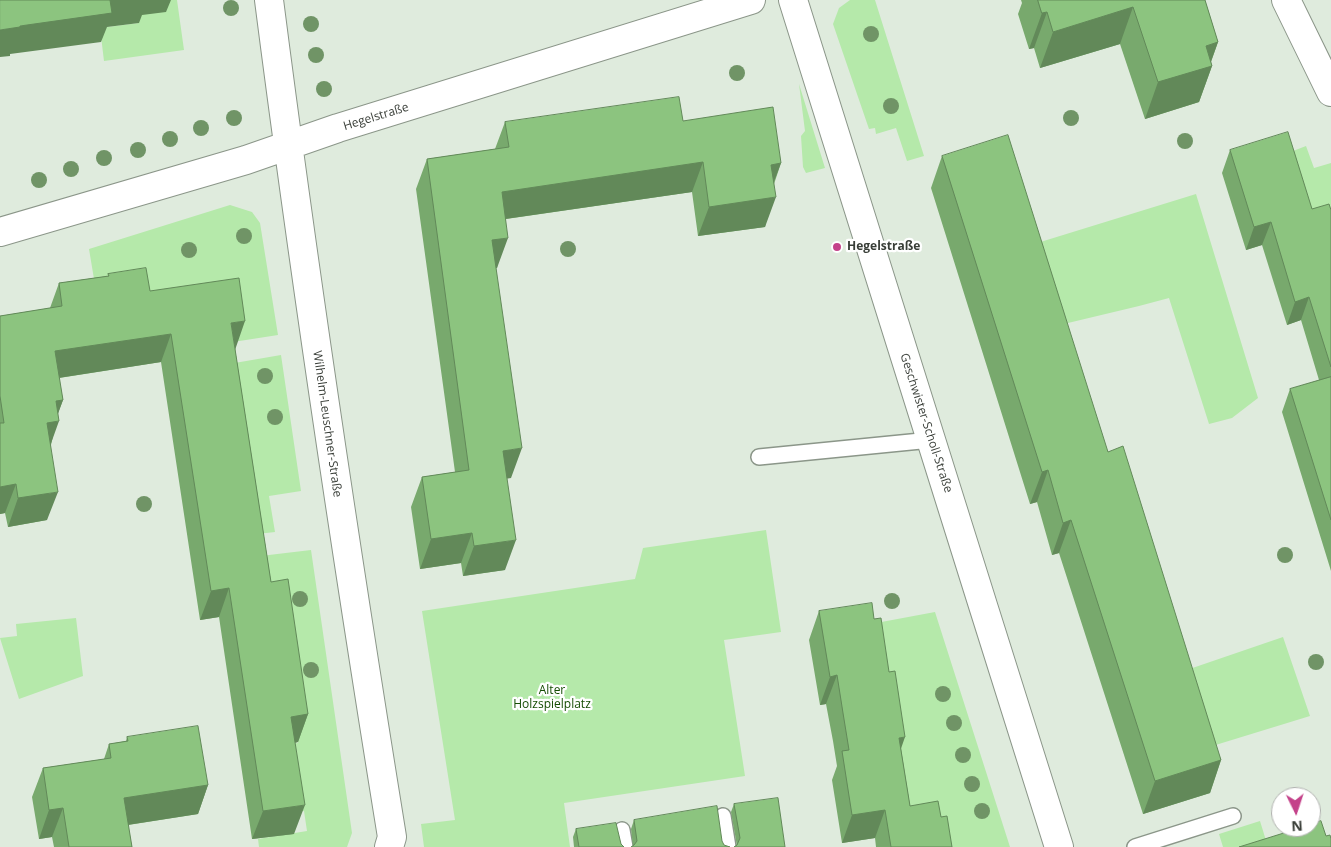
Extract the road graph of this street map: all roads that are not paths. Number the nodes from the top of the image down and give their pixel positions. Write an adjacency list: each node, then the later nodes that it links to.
1 (269, 0): 6 (street, Wilhelm-Leuschner-Straße)
2 (751, 0): 6 (street, Hegelstraße)
3 (793, 0): 8 (street, Geschwister-Scholl-Straße)
4 (1286, 0): 5 (street)
5 (1331, 92)
6 (287, 147): 7 (street, Hegelstraße); 13 (street, Wilhelm-Leuschner-Straße)
7 (0, 232)
8 (931, 440): 9 (lane); 16 (street, Geschwister-Scholl-Straße)
9 (759, 457)
10 (723, 816): 15 (lane)
11 (1233, 816): 17 (lane)
12 (622, 830): 14 (lane)
13 (389, 847)
14 (625, 847)
15 (728, 847)
16 (1059, 847)
17 (1135, 847)

